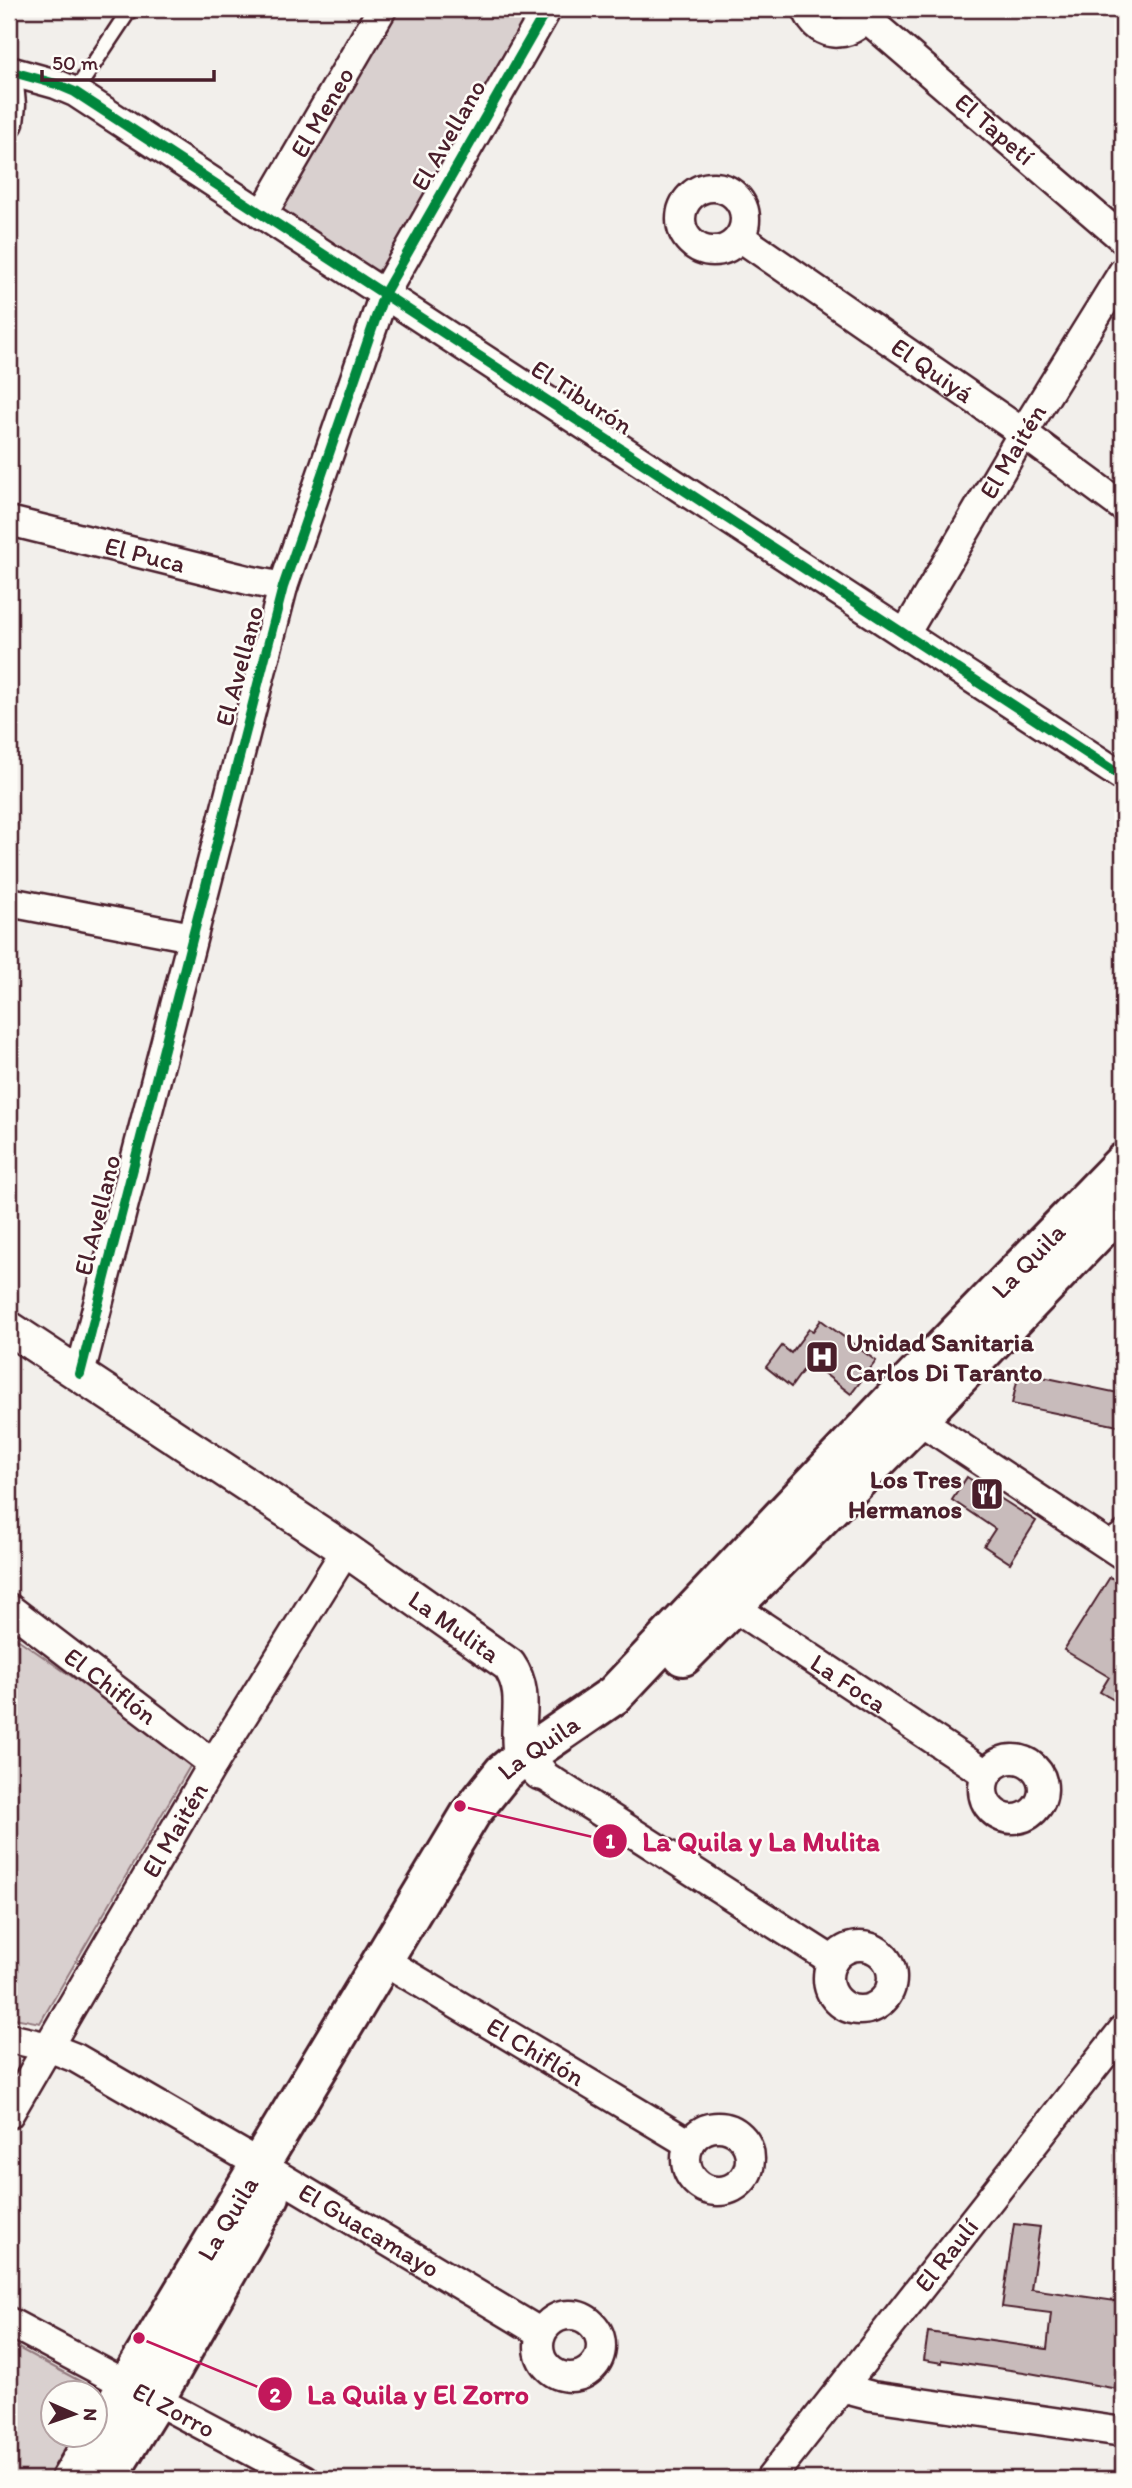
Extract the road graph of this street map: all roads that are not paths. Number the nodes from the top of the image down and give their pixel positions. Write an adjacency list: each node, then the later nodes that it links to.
1 (130, 9): 8 (lane)
2 (382, 9): 10 (street, El Meneo)
3 (547, 9): 14 (street, El Avellano)
4 (807, 9): 5 (street, El Tapetí)
5 (868, 14): 12 (street, El Tapetí)
6 (9, 71): 8 (street, El Tiburón)
7 (9, 85): 9 (street)
8 (75, 92): 10 (street, El Tiburón)
9 (9, 123)
10 (262, 215): 14 (street, El Tiburón)
11 (740, 237): 15 (street, El Quiyá)
12 (1123, 239)
13 (1123, 272): 15 (street, El Maitén)
14 (384, 294): 18 (street, El Avellano); 19 (street, El Tiburón)
15 (1023, 433): 16 (street, El Quiyá); 19 (street, El Maitén)
16 (1123, 507)
17 (9, 521): 18 (street, El Puca)
18 (283, 587): 22 (street, El Avellano)
19 (905, 634): 20 (street, El Tiburón)
20 (1123, 777)
21 (9, 902): 22 (street)
22 (192, 937): 26 (street, El Avellano)
23 (1123, 1163): 27 (main road, La Quila)
24 (1123, 1205): 27 (main road, La Quila)
25 (9, 1328): 26 (street, La Mulita)
26 (80, 1374): 29 (street, La Mulita)
27 (904, 1411): 28 (street); 30 (main road, La Quila)
28 (1117, 1542)
29 (346, 1550): 32 (street, El Maitén); 33 (street, La Mulita)
30 (722, 1599): 33 (main road, La Quila); 34 (street, La Foca)
31 (9, 1608): 32 (street, El Chiflón)
32 (213, 1764): 39 (street, El Maitén)
33 (532, 1765): 35 (street); 36 (main road, La Quila)
34 (986, 1774)
35 (833, 1961)
36 (393, 1966): 41 (street, El Chiflón); 42 (main road, La Quila)
37 (1123, 2030): 45 (street, El Raulí)
38 (9, 2038): 39 (street, El Guacamayo)
39 (48, 2047): 40 (street, El Maitén); 42 (street, El Guacamayo)
40 (9, 2114)
41 (690, 2144)
42 (270, 2171): 44 (street, El Guacamayo); 46 (main road, La Quila)
43 (9, 2322): 46 (street, El Zorro)
44 (541, 2333)
45 (842, 2388): 47 (street); 51 (street, El Raulí)
46 (141, 2392): 48 (main road, La Quila); 49 (main road, La Quila); 50 (street, El Zorro)
47 (1123, 2432)
48 (71, 2479)
49 (106, 2479)
50 (304, 2479)
51 (770, 2479)

